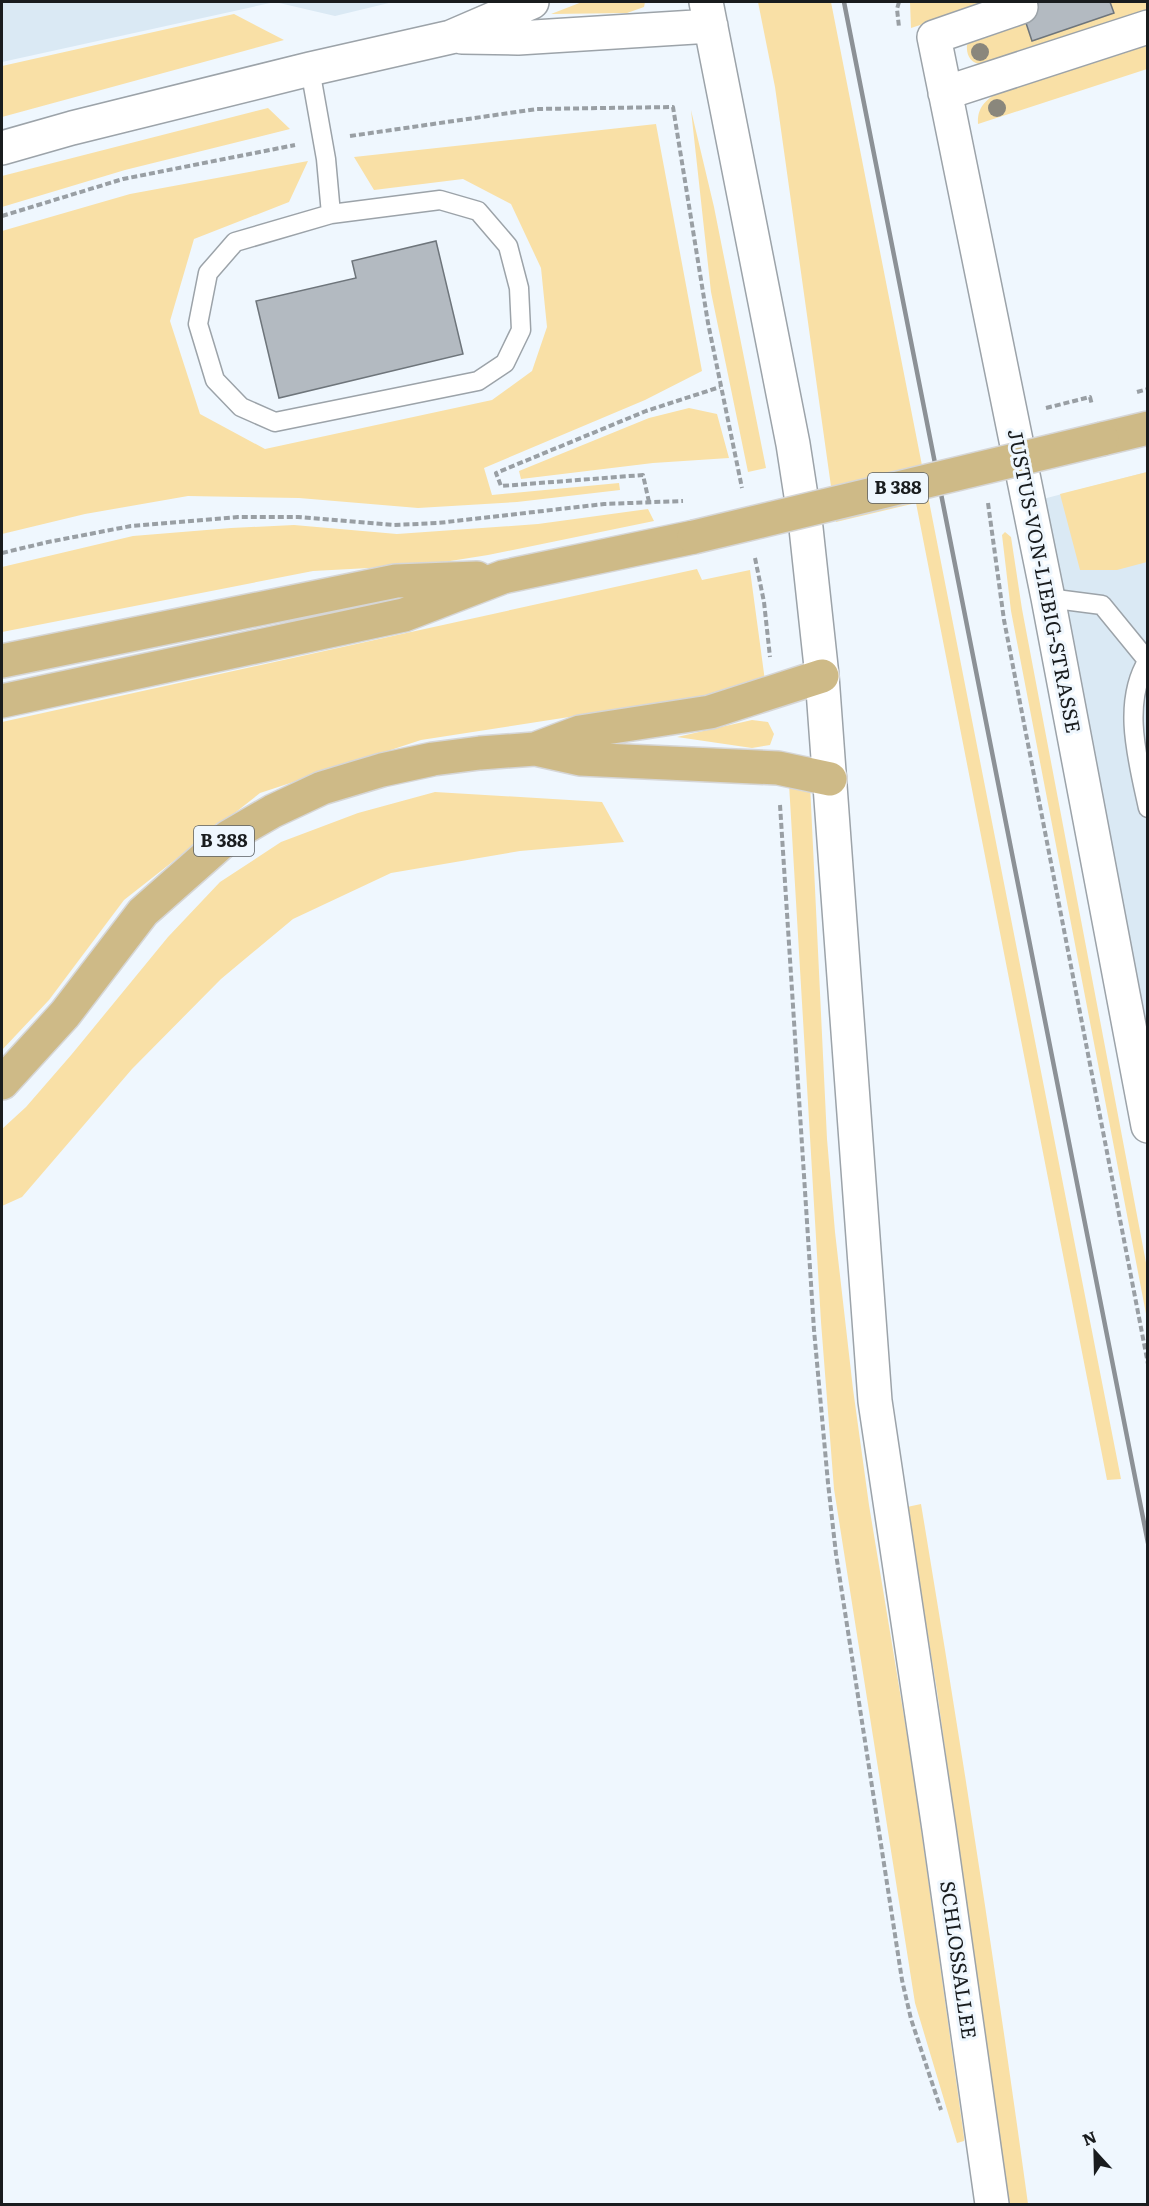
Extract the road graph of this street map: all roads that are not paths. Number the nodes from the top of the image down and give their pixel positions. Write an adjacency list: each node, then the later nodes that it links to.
1 (532, 2): 5 (main road)
2 (1021, 8): 7 (main road, JUSTUS-VON-LIEBIG-STRASSE)
3 (708, 14): 5 (main road); 15 (main road, SCHLOSSALLEE)
4 (1148, 27): 7 (main road)
5 (451, 36): 6 (main road)
6 (310, 69): 8 (main road); 9 (lane)
7 (945, 93): 12 (main road, JUSTUS-VON-LIEBIG-STRASSE)
8 (2, 148)
9 (331, 214): 9 (lane)
10 (1148, 428): 11 (main road, B 388, bridge)
11 (503, 577): 14 (main road, B 388); 16 (main road, B 388)
12 (1048, 598): 13 (lane); 21 (main road, JUSTUS-VON-LIEBIG-STRASSE)
13 (1147, 660): 19 (lane)
14 (2, 661)
15 (822, 676): 17 (main road, B 388); 18 (main road, SCHLOSSALLEE)
16 (2, 701)
17 (535, 749): 18 (main road, B 388); 20 (main road, B 388)
18 (830, 779): 22 (main road, SCHLOSSALLEE)
19 (1148, 808)
20 (2, 1083)
21 (1148, 1126)
22 (992, 2205)

